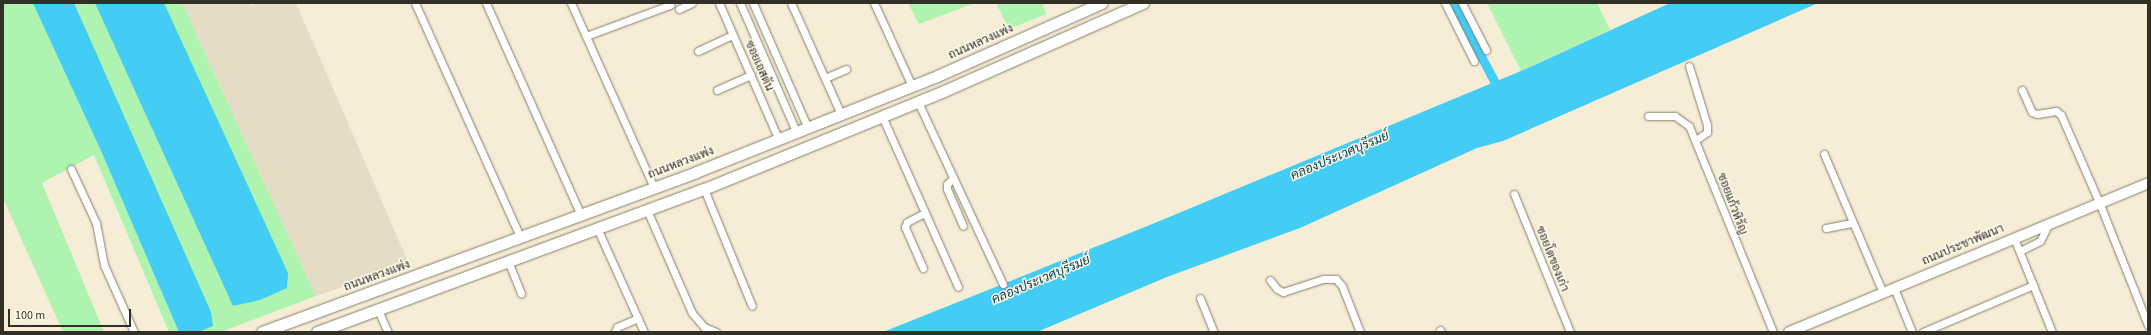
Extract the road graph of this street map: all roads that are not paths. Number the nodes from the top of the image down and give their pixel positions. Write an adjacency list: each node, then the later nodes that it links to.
1 (415, 3): 57 (street)
2 (486, 3): 51 (street)
3 (692, 3): 15 (street)
4 (719, 3): 16 (street, ซอยเอสตัน)
5 (740, 3): 25 (street)
6 (753, 3): 23 (street)
7 (791, 3): 27 (street)
8 (874, 3): 28 (street)
9 (1102, 3): 26 (main road, ถนนหลวงแพ่ง)
10 (1143, 3): 31 (main road)
11 (1445, 3): 20 (street)
12 (1462, 3): 18 (street)
13 (574, 4): 17 (street)
14 (670, 5): 17 (street)
15 (679, 9)
16 (733, 35): 19 (street); 24 (street, ซอยเอสตัน)
17 (586, 36): 45 (street)
18 (1486, 50)
19 (698, 51)
20 (1474, 61)
21 (1689, 66): 39 (street)
22 (846, 69): 27 (street)
23 (782, 70): 25 (street); 36 (street)
24 (751, 75): 29 (street); 38 (street, ซอยเอสตัน)
25 (771, 75): 37 (street)
26 (937, 76): 28 (main road, ถนนหลวงแพ่ง); 31 (main road)
27 (825, 78): 33 (street)
28 (912, 86): 33 (main road, ถนนหลวงแพ่ง)
29 (717, 90)
30 (2022, 90): 48 (street)
31 (944, 92): 32 (main road)
32 (918, 102): 34 (main road); 43 (street)
33 (841, 114): 36 (main road, ถนนหลวงแพ่ง)
34 (882, 116): 46 (main road); 50 (street)
35 (1648, 116): 39 (street, ซอยแก้วหิรัญ)
36 (807, 126): 37 (main road, ถนนหลวงแพ่ง)
37 (796, 131): 38 (main road, ถนนหลวงแพ่ง)
38 (778, 138): 42 (main road, ถนนหลวงแพ่ง)
39 (1696, 140): 84 (street, ซอยแก้วหิรัญ)
40 (1824, 154): 52 (street)
41 (71, 170): 74 (street)
42 (696, 172): 45 (main road, ถนนหลวงแพ่ง); 46 (main road)
43 (953, 178): 54 (street); 63 (street)
44 (2148, 182): 48 (street, ถนนประชาพัฒนา)
45 (654, 188): 51 (main road, ถนนหลวงแพ่ง)
46 (704, 189): 49 (main road); 70 (street)
47 (1514, 194): 83 (street, ซอยโตของเก่า)
48 (2099, 202): 53 (street, ถนนประชาพัฒนา); 73 (street)
49 (647, 210): 55 (main road); 80 (street)
50 (925, 213): 61 (street); 65 (street)
51 (581, 214): 57 (main road, ถนนหลวงแพ่ง)
52 (1852, 223): 56 (street); 68 (street)
53 (2050, 223): 58 (street, ถนนประชาพัฒนา); 59 (street)
54 (963, 226)
55 (597, 228): 60 (main road); 72 (street)
56 (1826, 228)
57 (520, 237): 75 (main road, ถนนหลวงแพ่ง)
58 (2014, 238): 59 (street); 66 (street, ถนนประชาพัฒนา)
59 (2020, 251): 64 (street)
60 (508, 261): 67 (street); 71 (main road)
61 (923, 268)
62 (1270, 280): 82 (street)
63 (1003, 284)
64 (2033, 285): 87 (street); 88 (street)
65 (958, 287)
66 (1894, 288): 68 (street, ถนนประชาพัฒนา); 86 (street)
67 (521, 293)
68 (1883, 293): 85 (street, ถนนประชาพัฒนา)
69 (1200, 298): 81 (street)
70 (752, 306)
71 (378, 310): 76 (main road); 77 (street)
72 (638, 318): 78 (street); 79 (street)
73 (2148, 325)
74 (134, 332)
75 (262, 332)
76 (317, 332)
77 (388, 332)
78 (615, 332)
79 (643, 332)
80 (716, 332)
81 (1214, 332)
82 (1360, 332)
83 (1570, 332)
84 (1773, 332)
85 (1788, 332)
86 (1912, 332)
87 (1923, 332)
88 (2052, 332)

